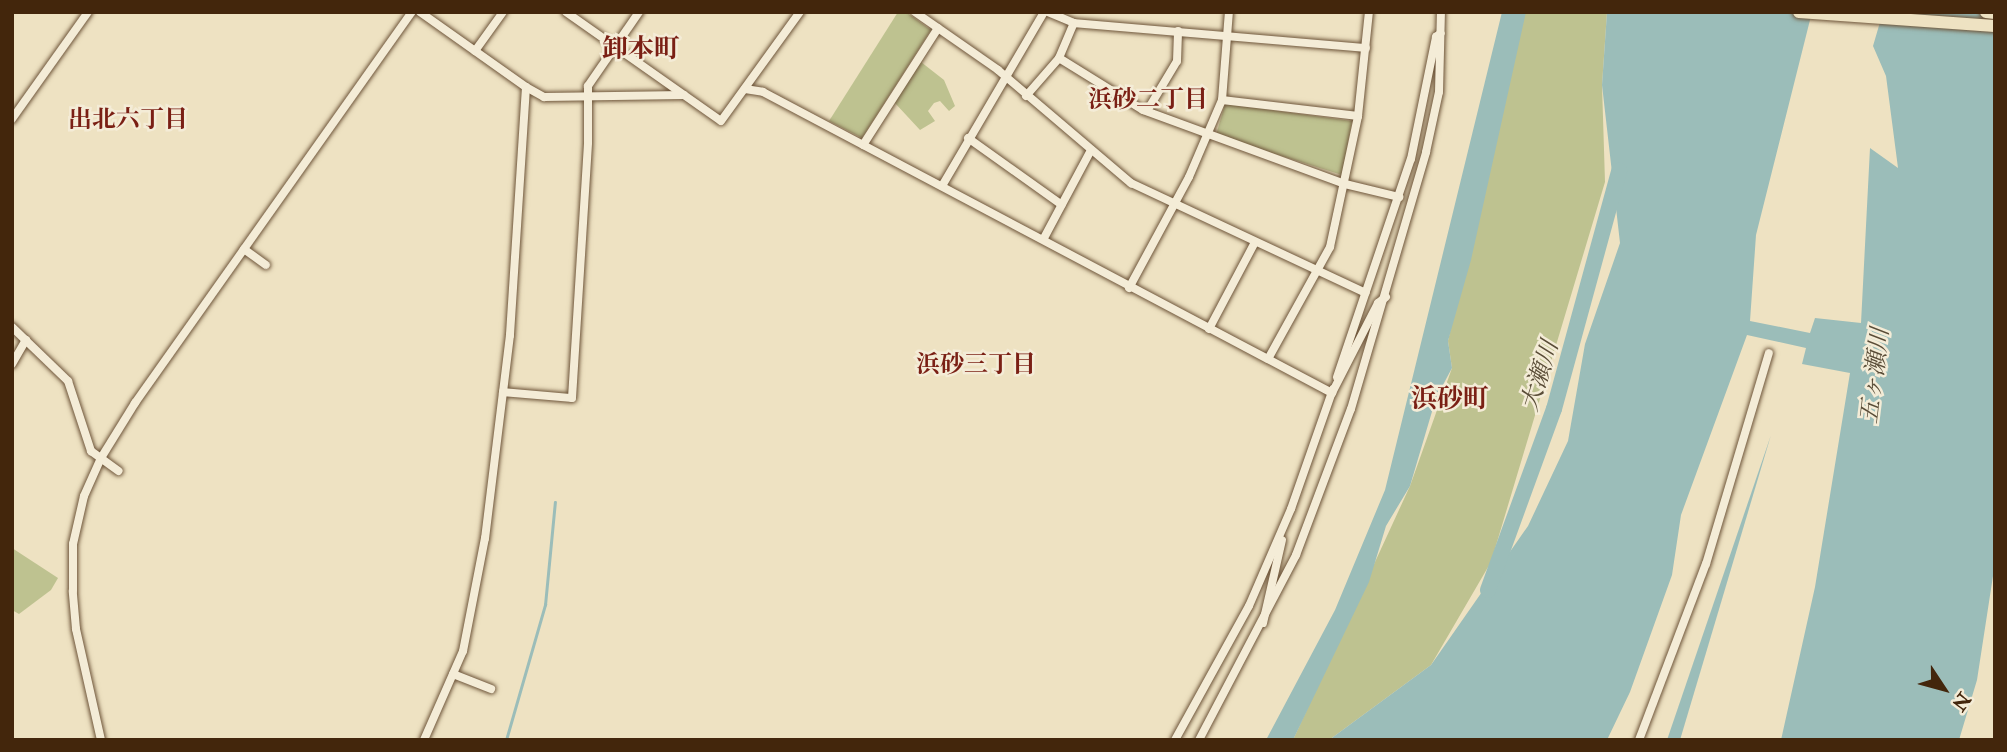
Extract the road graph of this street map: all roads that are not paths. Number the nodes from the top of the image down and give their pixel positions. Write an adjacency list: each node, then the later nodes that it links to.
1 (88, 12): 35 (street)
2 (412, 12): 47 (street)
3 (420, 12): 24 (street)
4 (503, 12): 24 (street)
5 (566, 12): 22 (street)
6 (639, 12): 22 (street)
7 (800, 12): 28 (street)
8 (915, 12): 18 (street)
9 (1046, 12): 16 (street); 26 (street)
10 (1229, 12): 21 (street)
11 (1369, 12): 23 (street)
12 (1441, 12): 20 (street)
13 (1799, 12): 17 (highway)
14 (1986, 12): 15 (highway)
15 (1995, 13)
16 (1074, 23): 19 (street); 25 (street)
17 (1995, 26)
18 (938, 29): 26 (street); 38 (street)
19 (1178, 31): 21 (street); 33 (street)
20 (1441, 33): 42 (street); 52 (street)
21 (1227, 36): 23 (street); 32 (street)
22 (615, 47): 29 (street); 30 (street)
23 (1366, 48): 34 (street)
24 (474, 51): 27 (street)
25 (1059, 58): 31 (street); 33 (street)
26 (1003, 77): 31 (street); 37 (street)
27 (526, 87): 30 (street); 59 (street)
28 (745, 89): 29 (street); 38 (street)
29 (684, 95): 30 (street)
30 (587, 96): 59 (street)
31 (1026, 96): 39 (street)
32 (1222, 100): 34 (street); 36 (street)
33 (1146, 111): 36 (street)
34 (1358, 116): 40 (street)
35 (12, 119)
36 (1209, 137): 40 (street); 44 (street)
37 (968, 138): 41 (street); 43 (street)
38 (863, 145): 41 (street)
39 (1091, 150): 43 (street); 44 (street)
40 (1345, 184): 42 (street); 49 (street)
41 (942, 186): 45 (street)
42 (1399, 197): 51 (street)
43 (1062, 205): 45 (street)
44 (1174, 205): 46 (street); 50 (street)
45 (1044, 238): 50 (street)
46 (1255, 242): 49 (street); 54 (street)
47 (244, 250): 48 (street); 61 (street)
48 (266, 265)
49 (1316, 271): 51 (street); 57 (street)
50 (1129, 288): 54 (street)
51 (1366, 292): 60 (street)
52 (1386, 297): 60 (street); 64 (street)
53 (12, 327): 55 (street)
54 (1209, 329): 57 (street)
55 (26, 340): 58 (street); 61 (street)
56 (1769, 354): 71 (street)
57 (1268, 359): 60 (street)
58 (12, 365)
59 (503, 392): 65 (street)
60 (1332, 393): 63 (street)
61 (101, 458): 62 (street); 67 (street)
62 (119, 471)
63 (1281, 531): 64 (street); 69 (street)
64 (1263, 624): 70 (street)
65 (453, 674): 66 (street); 68 (street)
66 (491, 689)
67 (101, 740)
68 (424, 740)
69 (1175, 740)
70 (1199, 740)
71 (1639, 740)

